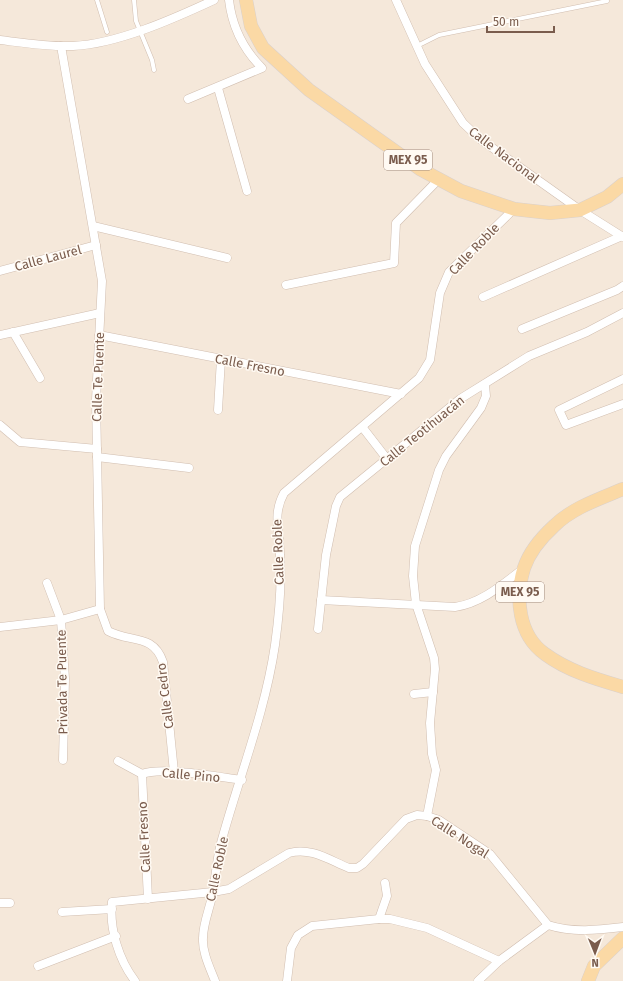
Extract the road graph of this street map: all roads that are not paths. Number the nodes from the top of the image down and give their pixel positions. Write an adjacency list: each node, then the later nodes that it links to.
1 (97, 0): 9 (lane)
2 (134, 0): 8 (lane)
3 (214, 0): 8 (street)
4 (229, 0): 14 (street)
5 (246, 0): 16 (main road, MEX 95)
6 (396, 0): 12 (street, Calle Nacional)
7 (607, 1): 12 (lane)
8 (140, 30): 11 (street); 13 (lane)
9 (107, 32)
10 (0, 40): 11 (street)
11 (61, 46): 21 (street, Calle Te Puente)
12 (417, 46): 20 (street, Calle Nacional)
13 (154, 70)
14 (218, 88): 15 (street); 18 (street)
15 (188, 99)
16 (439, 179): 19 (main road, MEX 95); 26 (street)
17 (623, 184): 20 (main road, MEX 95)
18 (247, 191)
19 (514, 209): 20 (main road, MEX 95); 39 (street, Calle Roble)
20 (580, 210): 22 (street, Calle Nacional)
21 (93, 226): 23 (street, Calle Te Puente); 24 (street)
22 (623, 236): 28 (street)
23 (96, 245): 25 (street, Calle Laurel); 29 (street, Calle Te Puente)
24 (227, 258)
25 (0, 271)
26 (286, 285)
27 (623, 286): 31 (street)
28 (483, 297)
29 (100, 313): 32 (street); 34 (street, Calle Te Puente)
30 (623, 313): 38 (street, Calle Teotihuacán)
31 (522, 329)
32 (13, 332): 33 (street); 36 (street)
33 (0, 335)
34 (99, 335): 35 (street, Calle Fresno); 44 (street, Calle Te Puente)
35 (221, 359): 39 (street, Calle Fresno); 41 (street)
36 (40, 378)
37 (623, 379): 40 (street)
38 (485, 385): 45 (street, Calle Teotihuacán); 51 (street)
39 (402, 394): 43 (street, Calle Roble)
40 (623, 404)
41 (218, 410)
42 (0, 425): 44 (street)
43 (363, 428): 45 (street); 63 (street, Calle Roble)
44 (97, 453): 46 (street); 52 (street, Calle Te Puente)
45 (387, 459): 50 (street, Calle Teotihuacán)
46 (189, 468)
47 (623, 489): 48 (main road, MEX 95)
48 (524, 568): 51 (street); 56 (main road, MEX 95)
49 (47, 583): 53 (street, Privada Te Puente)
50 (322, 600): 51 (street); 55 (street, Calle Teotihuacán)
51 (416, 604): 57 (street)
52 (100, 609): 53 (street); 61 (street, Calle Cedro)
53 (61, 620): 54 (street); 59 (street, Privada Te Puente)
54 (0, 627)
55 (318, 629)
56 (623, 687)
57 (433, 692): 58 (street); 64 (street)
58 (414, 694)
59 (64, 760)
60 (118, 761): 62 (street)
61 (174, 772): 62 (street, Calle Pino); 63 (street, Calle Pino)
62 (142, 774): 67 (street, Calle Fresno)
63 (242, 780): 66 (street, Calle Roble)
64 (427, 816): 66 (street, Calle Nogal); 73 (street, Calle Nogal)
65 (385, 883): 72 (street)
66 (213, 892): 67 (street, Calle Nogal); 80 (street, Calle Roble)
67 (148, 899): 70 (street, Calle Nogal)
68 (10, 902): 69 (street)
69 (0, 903)
70 (112, 906): 71 (street, Calle Nogal); 75 (street)
71 (62, 912)
72 (379, 919): 77 (street); 81 (street)
73 (548, 925): 74 (street); 77 (street)
74 (623, 927)
75 (116, 936): 78 (street); 79 (street)
76 (623, 938): 83 (main road)
77 (499, 961): 82 (street)
78 (38, 966)
79 (135, 981)
80 (215, 981)
81 (287, 981)
82 (478, 981)
83 (588, 981)

